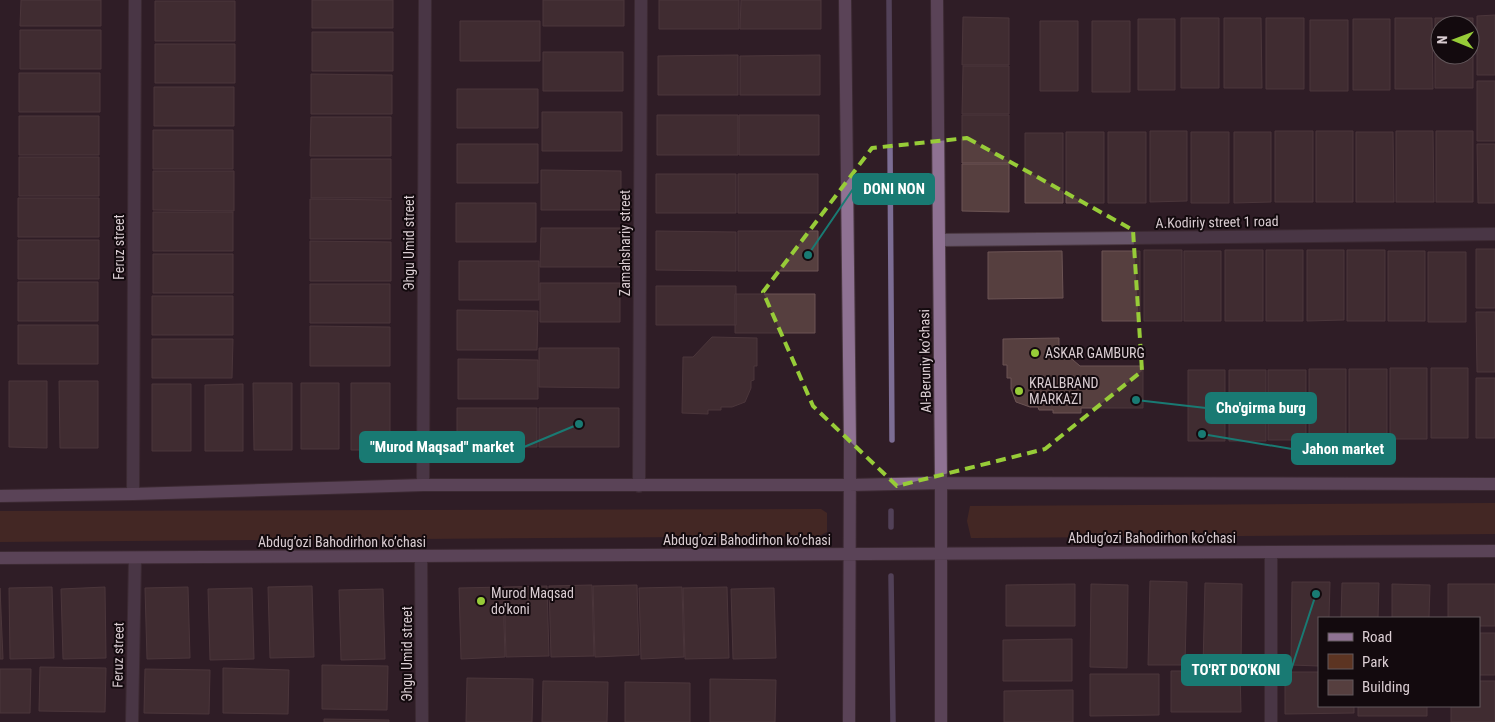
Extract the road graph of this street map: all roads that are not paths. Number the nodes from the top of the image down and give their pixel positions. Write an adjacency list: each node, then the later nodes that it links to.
1 (135, 0): 13 (street, Feruz street)
2 (425, 0): 10 (street, Эhgu Umid street)
3 (641, 0): 12 (street, Zamahshariy street)
4 (846, 0): 11 (main road)
5 (937, 0): 7 (main road, Al-Beruniy ko’chasi)
6 (1495, 234): 7 (street, A.Kodiriy street 1 road)
7 (939, 240): 8 (main road, Al-Beruniy ko’chasi)
8 (941, 483): 9 (main road); 11 (main road); 18 (main road, Al-Beruniy ko’chasi)
9 (1495, 484)
10 (423, 485): 12 (main road); 13 (main road)
11 (849, 485): 12 (main road); 17 (main road)
12 (639, 486)
13 (134, 494): 14 (main road)
14 (0, 496)
15 (1495, 551): 16 (main road, Abdug’ozi Bahodirhon ko’chasi)
16 (1271, 552): 18 (main road, Abdug’ozi Bahodirhon ko’chasi); 26 (street)
17 (849, 554): 18 (main road, Abdug’ozi Bahodirhon ko’chasi); 19 (main road, Abdug’ozi Bahodirhon ko’chasi); 24 (main road)
18 (941, 554): 25 (main road, Al-Beruniy ko’chasi)
19 (422, 556): 21 (main road, Abdug’ozi Bahodirhon ko’chasi); 23 (street, Эhgu Umid street)
20 (0, 558): 21 (main road, Abdug’ozi Bahodirhon ko’chasi)
21 (135, 558): 22 (street, Feruz street)
22 (132, 722)
23 (422, 722)
24 (849, 722)
25 (941, 722)
26 (1271, 722)

